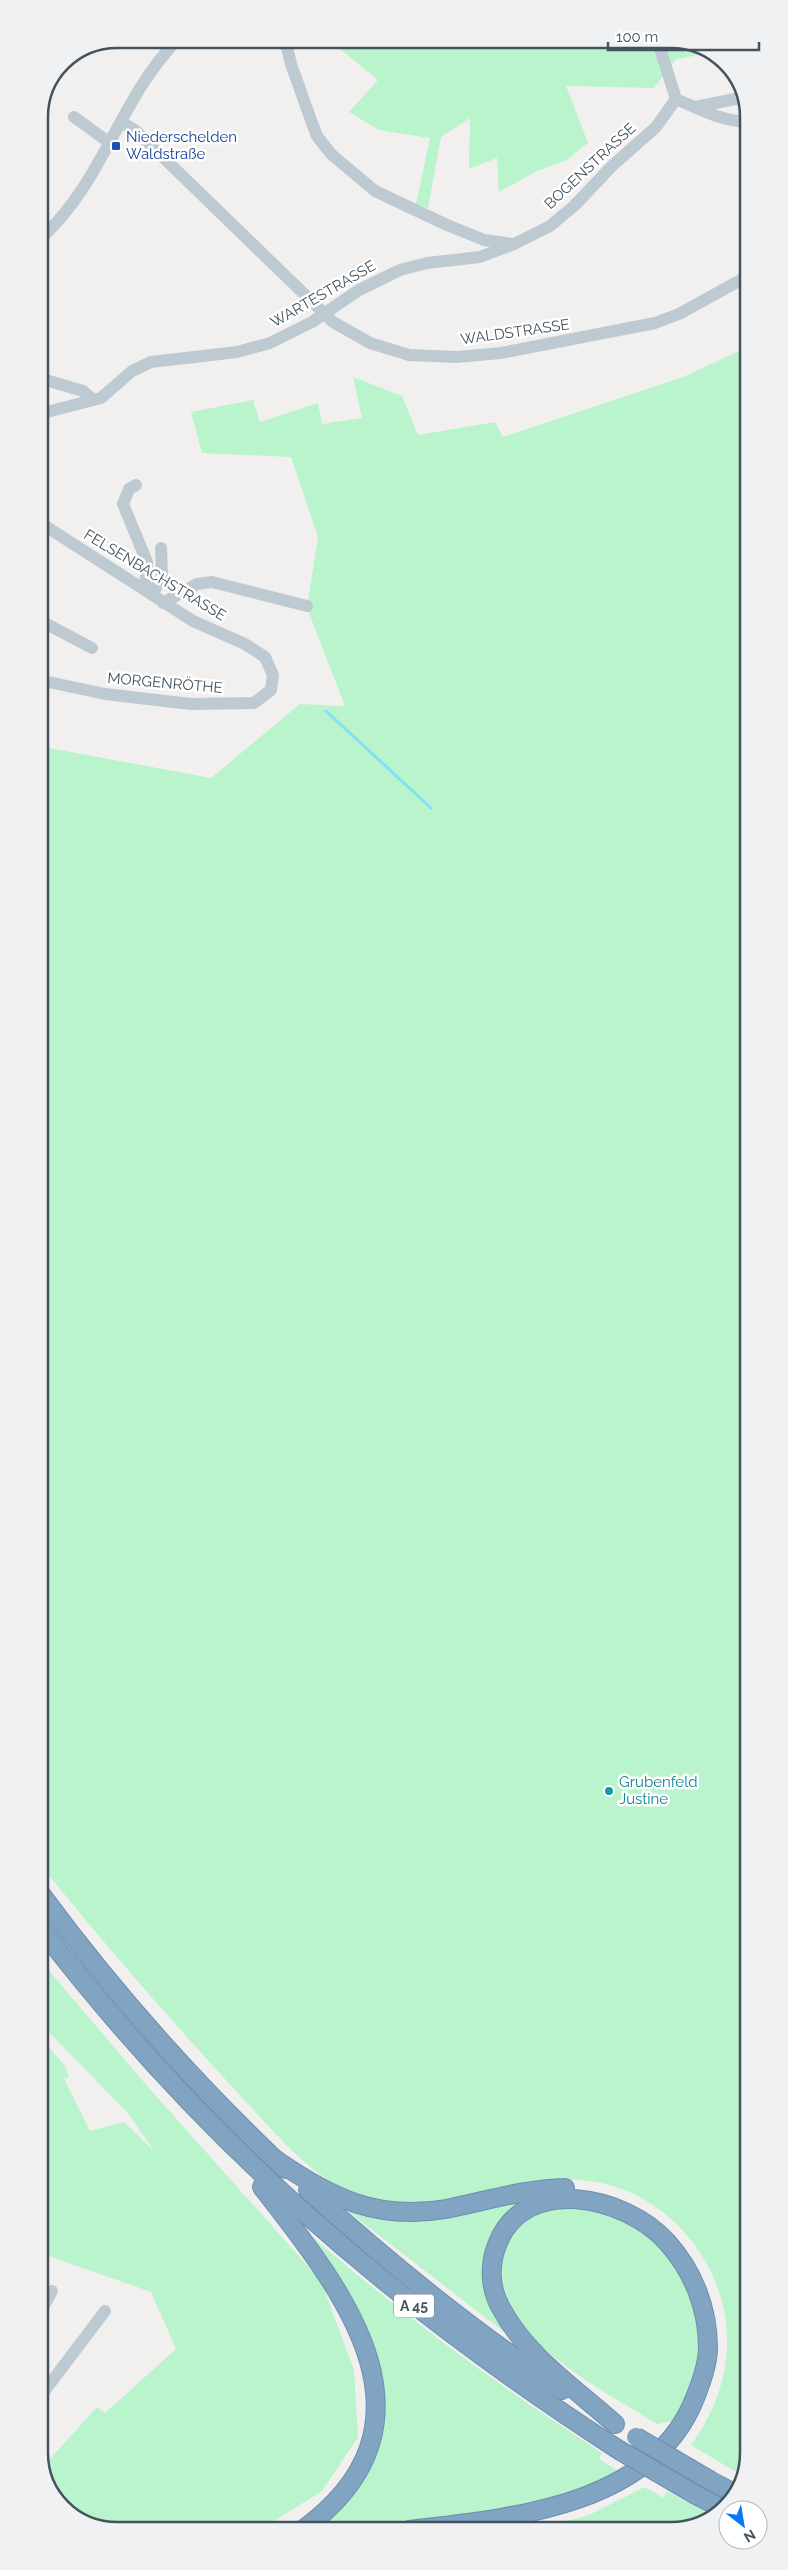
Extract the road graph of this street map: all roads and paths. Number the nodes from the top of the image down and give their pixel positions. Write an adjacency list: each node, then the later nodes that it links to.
1 (171, 48): 9 (street)
2 (288, 48): 12 (street)
3 (660, 48): 5 (street)
4 (738, 98): 6 (street)
5 (676, 99): 6 (street); 12 (street, BOGENSTRASSE)
6 (695, 107): 8 (street)
7 (74, 117): 10 (street)
8 (741, 121)
9 (121, 122): 10 (street); 14 (street, WALDSTRASSE)
10 (110, 143): 11 (street)
11 (47, 232)
12 (514, 244): 14 (street, WARTESTRASSE)
13 (741, 280): 14 (street, WALDSTRASSE)
14 (324, 314): 16 (street, WARTESTRASSE)
15 (47, 380): 16 (street)
16 (93, 400): 17 (street, WARTESTRASSE)
17 (47, 412)
18 (136, 485): 21 (street)
19 (47, 527): 21 (street, FELSENBACHSTRASSE)
20 (161, 548): 21 (street)
21 (148, 592): 22 (street, FELSENBACHSTRASSE)
22 (163, 603): 23 (street); 26 (street, FELSENBACHSTRASSE)
23 (308, 606)
24 (47, 624): 25 (street)
25 (92, 648)
26 (273, 675): 27 (street, MORGENRÖTHE)
27 (47, 682)
28 (47, 1902): 31 (highway, A 45)
29 (47, 1936): 30 (highway, A 45)
30 (226, 2141): 38 (highway, A 45, bridge); 39 (highway)
31 (276, 2160): 36 (highway, A 45); 41 (highway)
32 (52, 2291): 33 (street)
33 (47, 2300)
34 (105, 2311): 35 (street)
35 (47, 2388)
36 (615, 2424): 37 (highway, A 45, bridge); 40 (highway)
37 (729, 2490)
38 (716, 2506)
39 (311, 2522)
40 (465, 2522)
41 (531, 2522)

